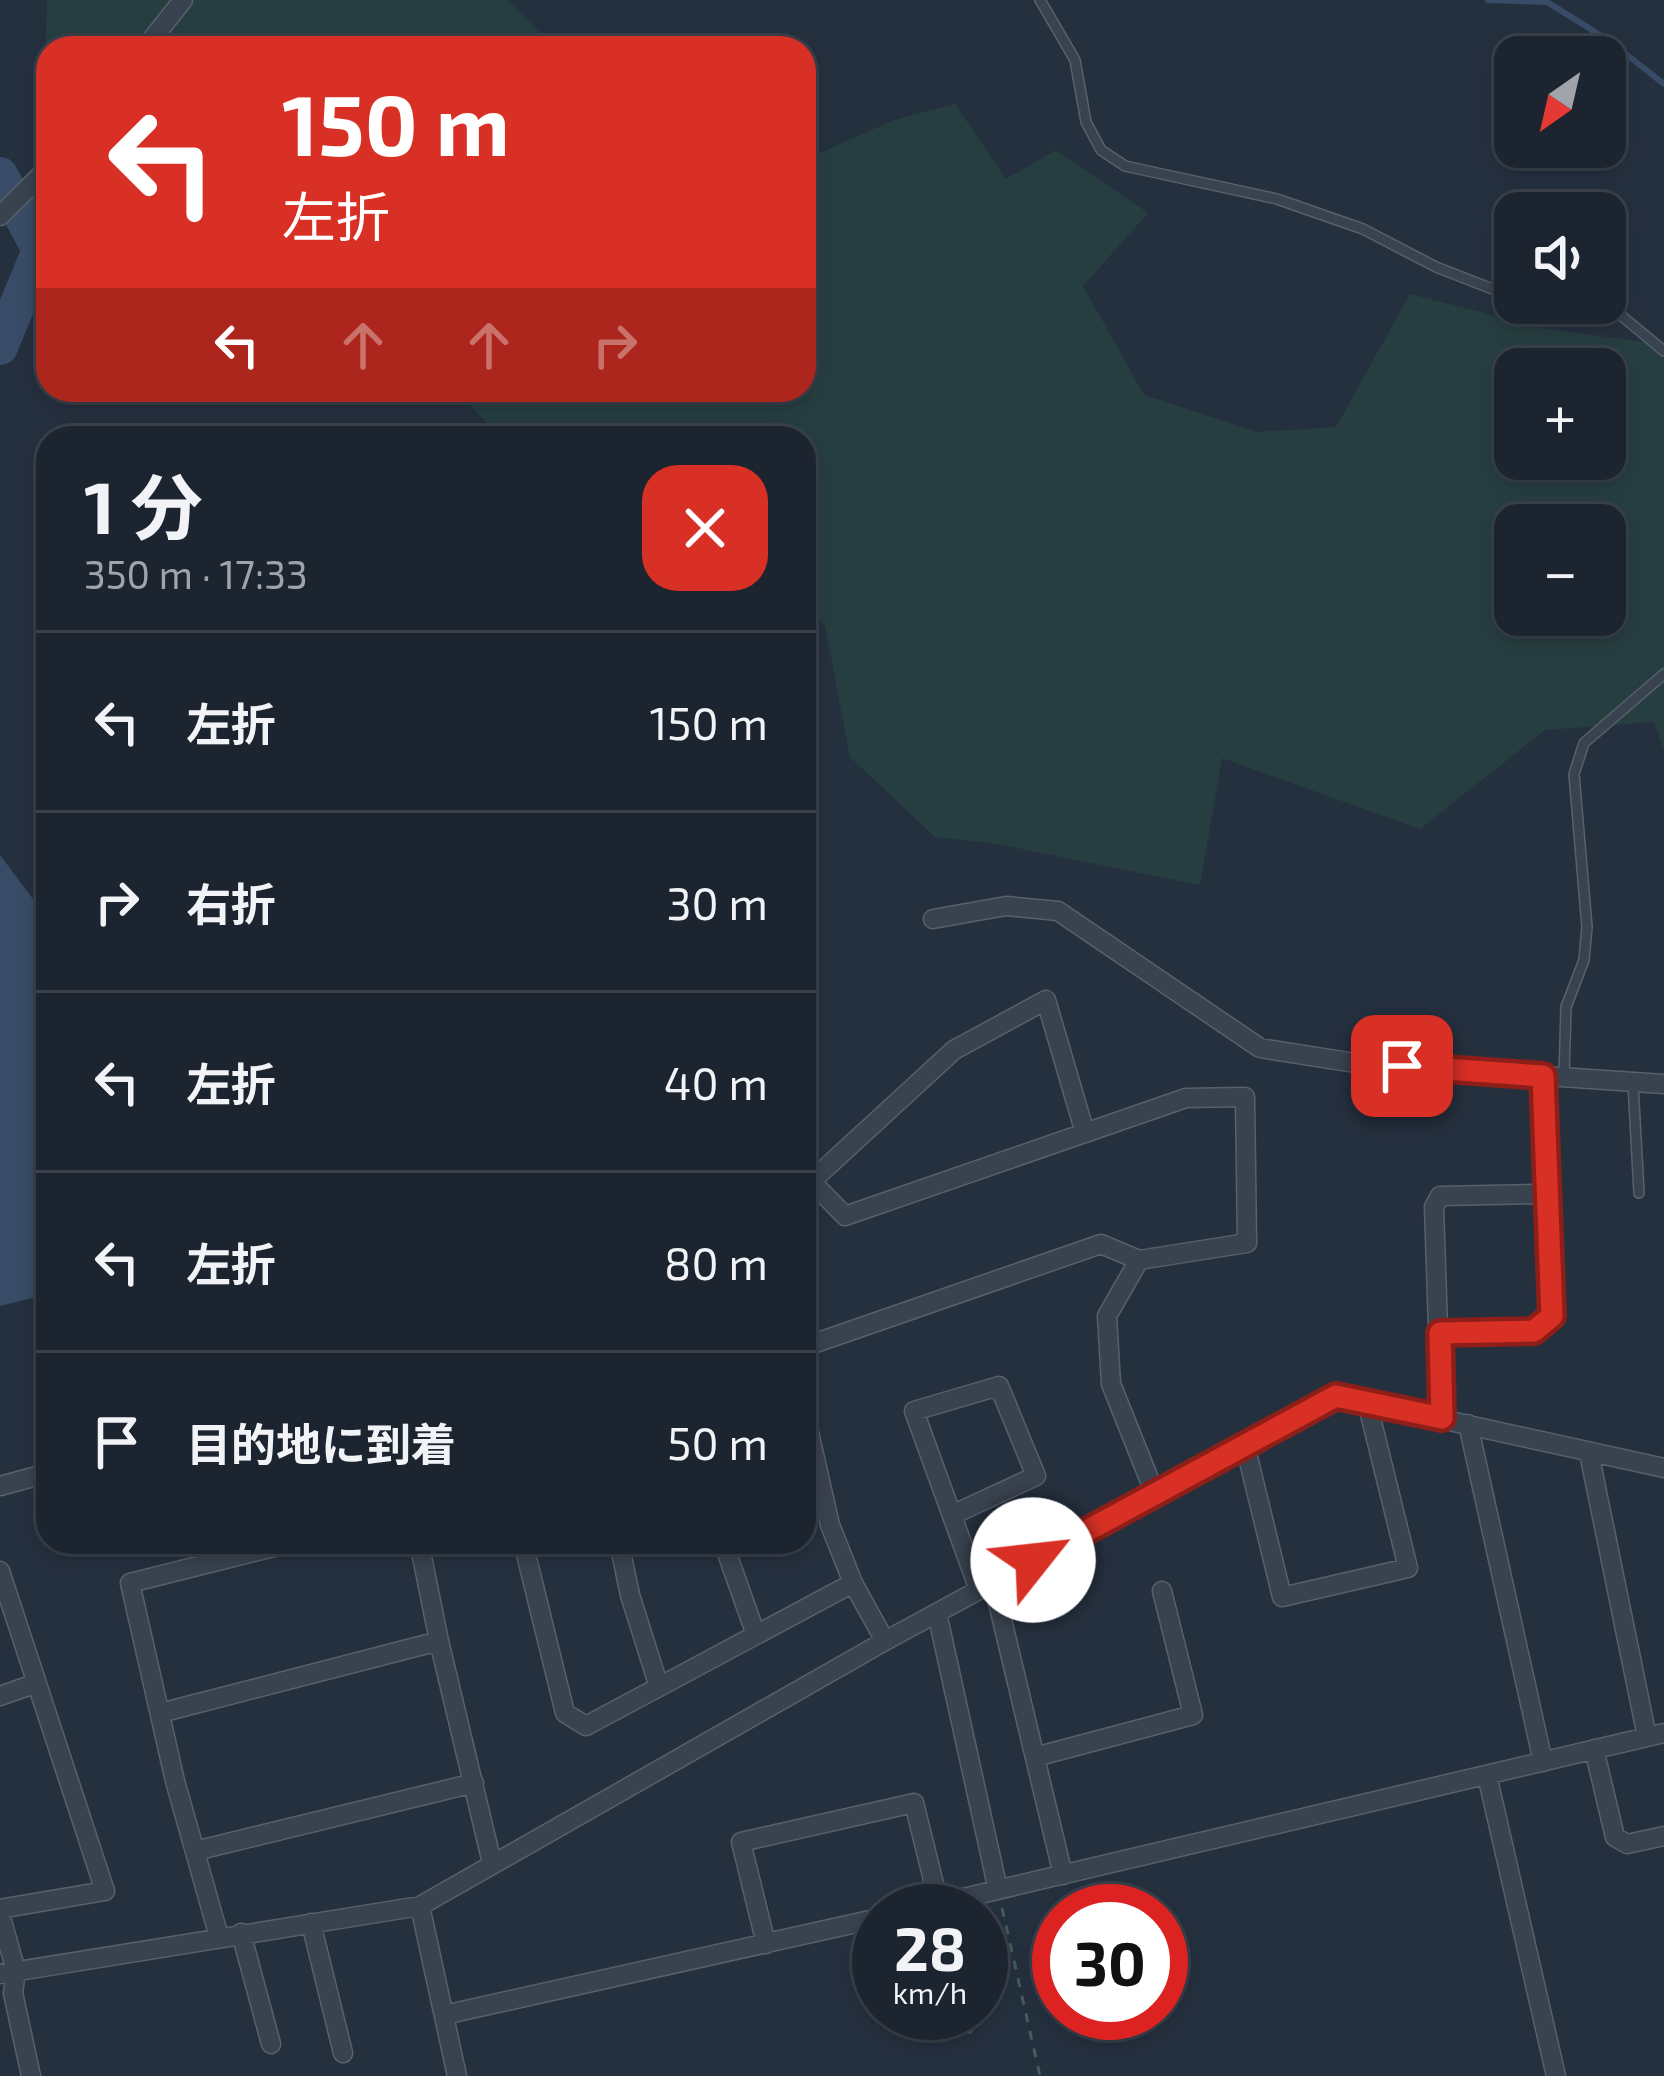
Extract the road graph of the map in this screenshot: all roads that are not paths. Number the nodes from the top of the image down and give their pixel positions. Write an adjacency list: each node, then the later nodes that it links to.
1 (183, 0): 3 (street)
2 (1040, 0): 6 (lane)
3 (154, 36)
4 (36, 180): 5 (street)
5 (0, 216)
6 (1494, 290)
7 (1626, 320): 8 (lane)
8 (1664, 352)
9 (1664, 674): 12 (lane)
10 (933, 919): 11 (street)
11 (1543, 1076): 12 (street); 19 (lane)
12 (1564, 1077): 13 (street)
13 (1633, 1082): 14 (street); 18 (lane)
14 (1664, 1084)
15 (1084, 1133): 16 (street); 17 (street); 20 (street)
16 (816, 1177)
17 (816, 1191)
18 (1639, 1192)
19 (1546, 1202): 21 (street); 21 (street)
20 (1139, 1259): 22 (street); 32 (street)
21 (1440, 1333): 24 (street)
22 (816, 1343)
23 (1367, 1402): 24 (street); 26 (street); 26 (street)
24 (1442, 1418): 25 (street)
25 (1468, 1424): 27 (street); 54 (street)
26 (1245, 1445): 32 (street)
27 (1589, 1453): 29 (street); 51 (street)
28 (816, 1464): 40 (street)
29 (1664, 1468)
30 (36, 1476): 31 (street)
31 (0, 1486)
32 (1155, 1494): 41 (street)
33 (952, 1516): 33 (street); 41 (street)
34 (246, 1554): 50 (street)
35 (421, 1554): 45 (street)
36 (526, 1554): 48 (street)
37 (621, 1554): 48 (street)
38 (727, 1554): 44 (street)
39 (0, 1571): 47 (street)
40 (853, 1582): 44 (street); 46 (street)
41 (986, 1586): 43 (street); 53 (street)
42 (1162, 1592): 53 (street)
43 (937, 1612): 46 (street); 62 (street)
44 (756, 1635): 48 (street)
45 (439, 1641): 50 (street); 56 (street)
46 (885, 1641): 59 (street)
47 (34, 1684): 49 (street); 65 (street)
48 (659, 1687)
49 (0, 1696)
50 (160, 1713): 58 (street)
51 (1655, 1735): 52 (street)
52 (1594, 1749): 54 (street); 57 (street)
53 (1035, 1757): 60 (street)
54 (1543, 1762): 55 (street)
55 (1487, 1774): 60 (street); 77 (street)
56 (474, 1783): 58 (street); 59 (street)
57 (1664, 1836)
58 (195, 1851): 69 (street)
59 (492, 1863): 64 (street)
60 (1063, 1875): 63 (street)
61 (934, 1884): 70 (street)
62 (997, 1884)
63 (1008, 1888)
64 (420, 1906): 66 (street); 72 (street)
65 (0, 1911): 71 (street)
66 (311, 1923): 68 (street); 74 (street)
67 (852, 1924): 70 (street)
68 (241, 1933): 69 (street); 73 (street)
69 (219, 1936): 71 (street)
70 (766, 1944): 72 (street)
71 (8, 1972): 75 (street)
72 (444, 2015): 76 (street)
73 (271, 2044)
74 (343, 2053)
75 (31, 2076)
76 (457, 2076)
77 (1556, 2076)

